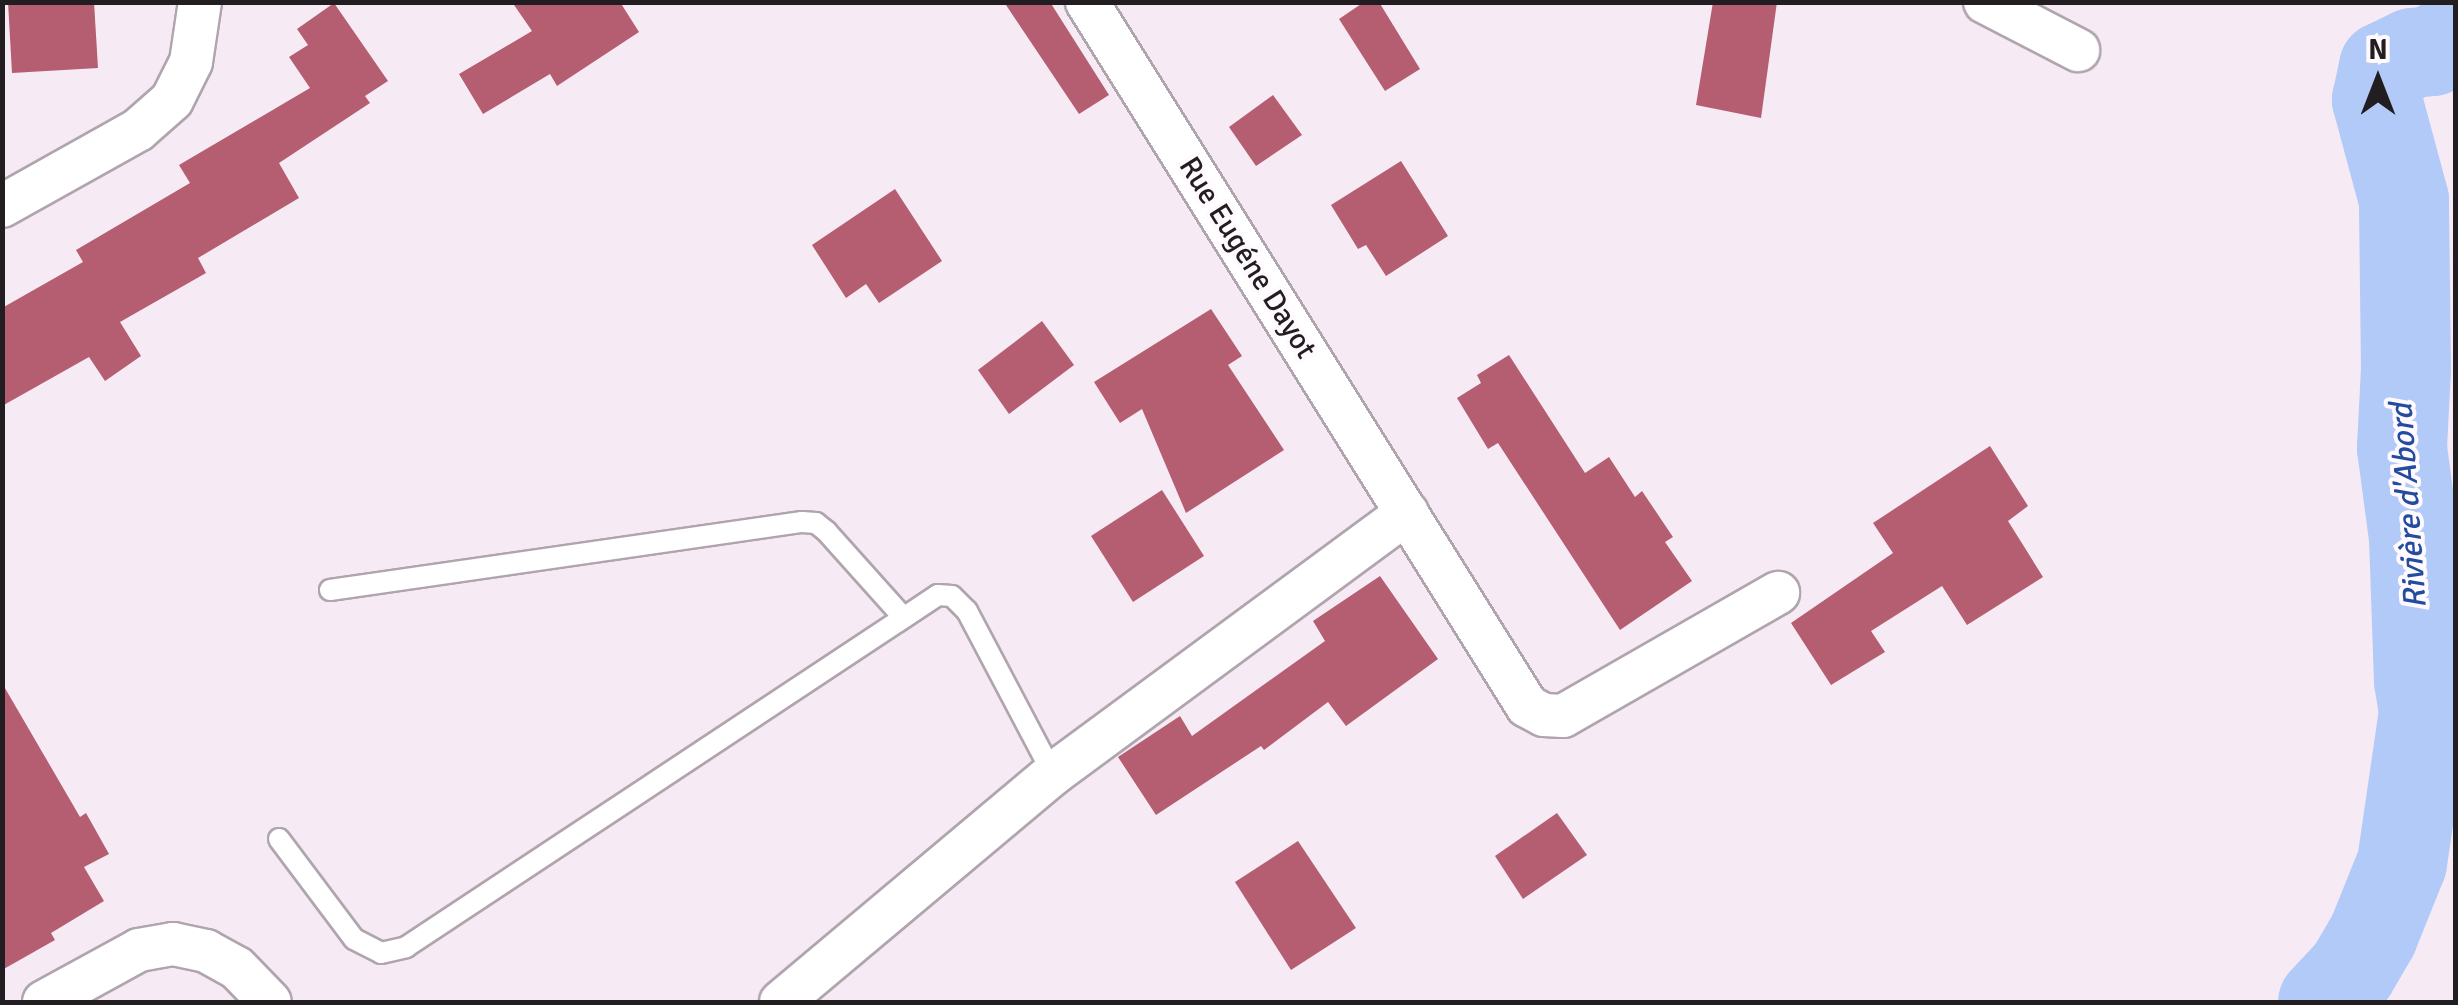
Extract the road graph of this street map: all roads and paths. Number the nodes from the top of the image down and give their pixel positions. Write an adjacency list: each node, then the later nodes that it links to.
1 (200, 2): 5 (street)
2 (1087, 2): 6 (street, Rue Eugéne Dayot)
3 (1985, 2): 4 (street)
4 (2078, 50)
5 (2, 206)
6 (1407, 513): 8 (street, Rue Eugéne Dayot); 10 (street)
7 (330, 590): 9 (lane)
8 (1778, 593)
9 (902, 616): 10 (lane); 11 (lane)
10 (1053, 774): 14 (street)
11 (279, 839)
12 (44, 1002): 13 (street)
13 (270, 1002)
14 (782, 1002)

